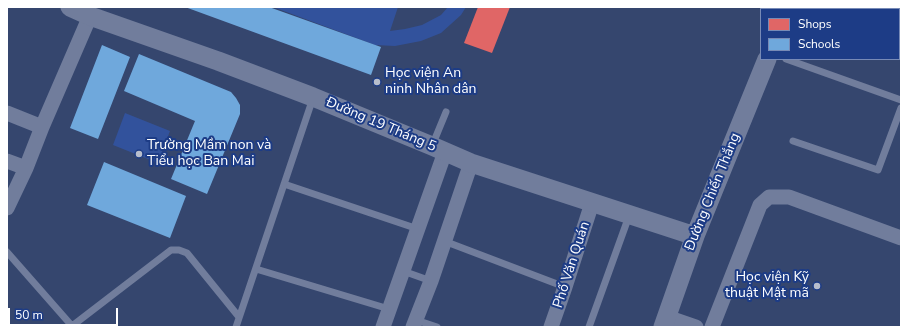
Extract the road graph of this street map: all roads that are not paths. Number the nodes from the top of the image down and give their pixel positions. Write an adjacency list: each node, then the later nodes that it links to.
1 (70, 7): 2 (street, Đường 19 Tháng 5)
2 (90, 16): 5 (street, Đường 19 Tháng 5); 10 (street)
3 (767, 60): 21 (street, Đường Chiến Thắng)
4 (789, 60): 6 (lane)
5 (313, 97): 12 (street, Đường 19 Tháng 5); 16 (lane)
6 (901, 100)
7 (901, 108): 11 (lane)
8 (446, 112): 12 (lane)
9 (7, 113): 10 (street)
10 (42, 127): 15 (street)
11 (793, 141)
12 (439, 149): 14 (street, Đường 19 Tháng 5); 20 (street)
13 (7, 161): 15 (street)
14 (471, 163): 17 (street, Đường 19 Tháng 5); 23 (street)
15 (26, 168): 18 (street)
16 (284, 184): 20 (lane); 25 (lane)
17 (592, 203): 19 (street, Đường 19 Tháng 5); 28 (street, Phố Văn Quán)
18 (7, 208)
19 (630, 214): 21 (street, Đường 19 Tháng 5); 38 (lane)
20 (418, 229): 26 (street)
21 (695, 236): 31 (street, Đường Chiến Thắng)
22 (901, 238): 40 (street)
23 (444, 241): 27 (street); 28 (lane)
24 (7, 252): 33 (lane)
25 (256, 270): 29 (lane); 30 (lane)
26 (403, 271): 27 (lane); 29 (street)
27 (431, 281): 32 (street)
28 (565, 287): 37 (street, Phố Văn Quán)
29 (389, 309): 35 (street)
30 (240, 317): 33 (lane); 34 (lane)
31 (665, 322): 39 (street)
32 (414, 323): 36 (lane)
33 (72, 327)
34 (236, 327)
35 (383, 327)
36 (437, 327)
37 (551, 327)
38 (590, 327)
39 (696, 327)
40 (712, 327)

